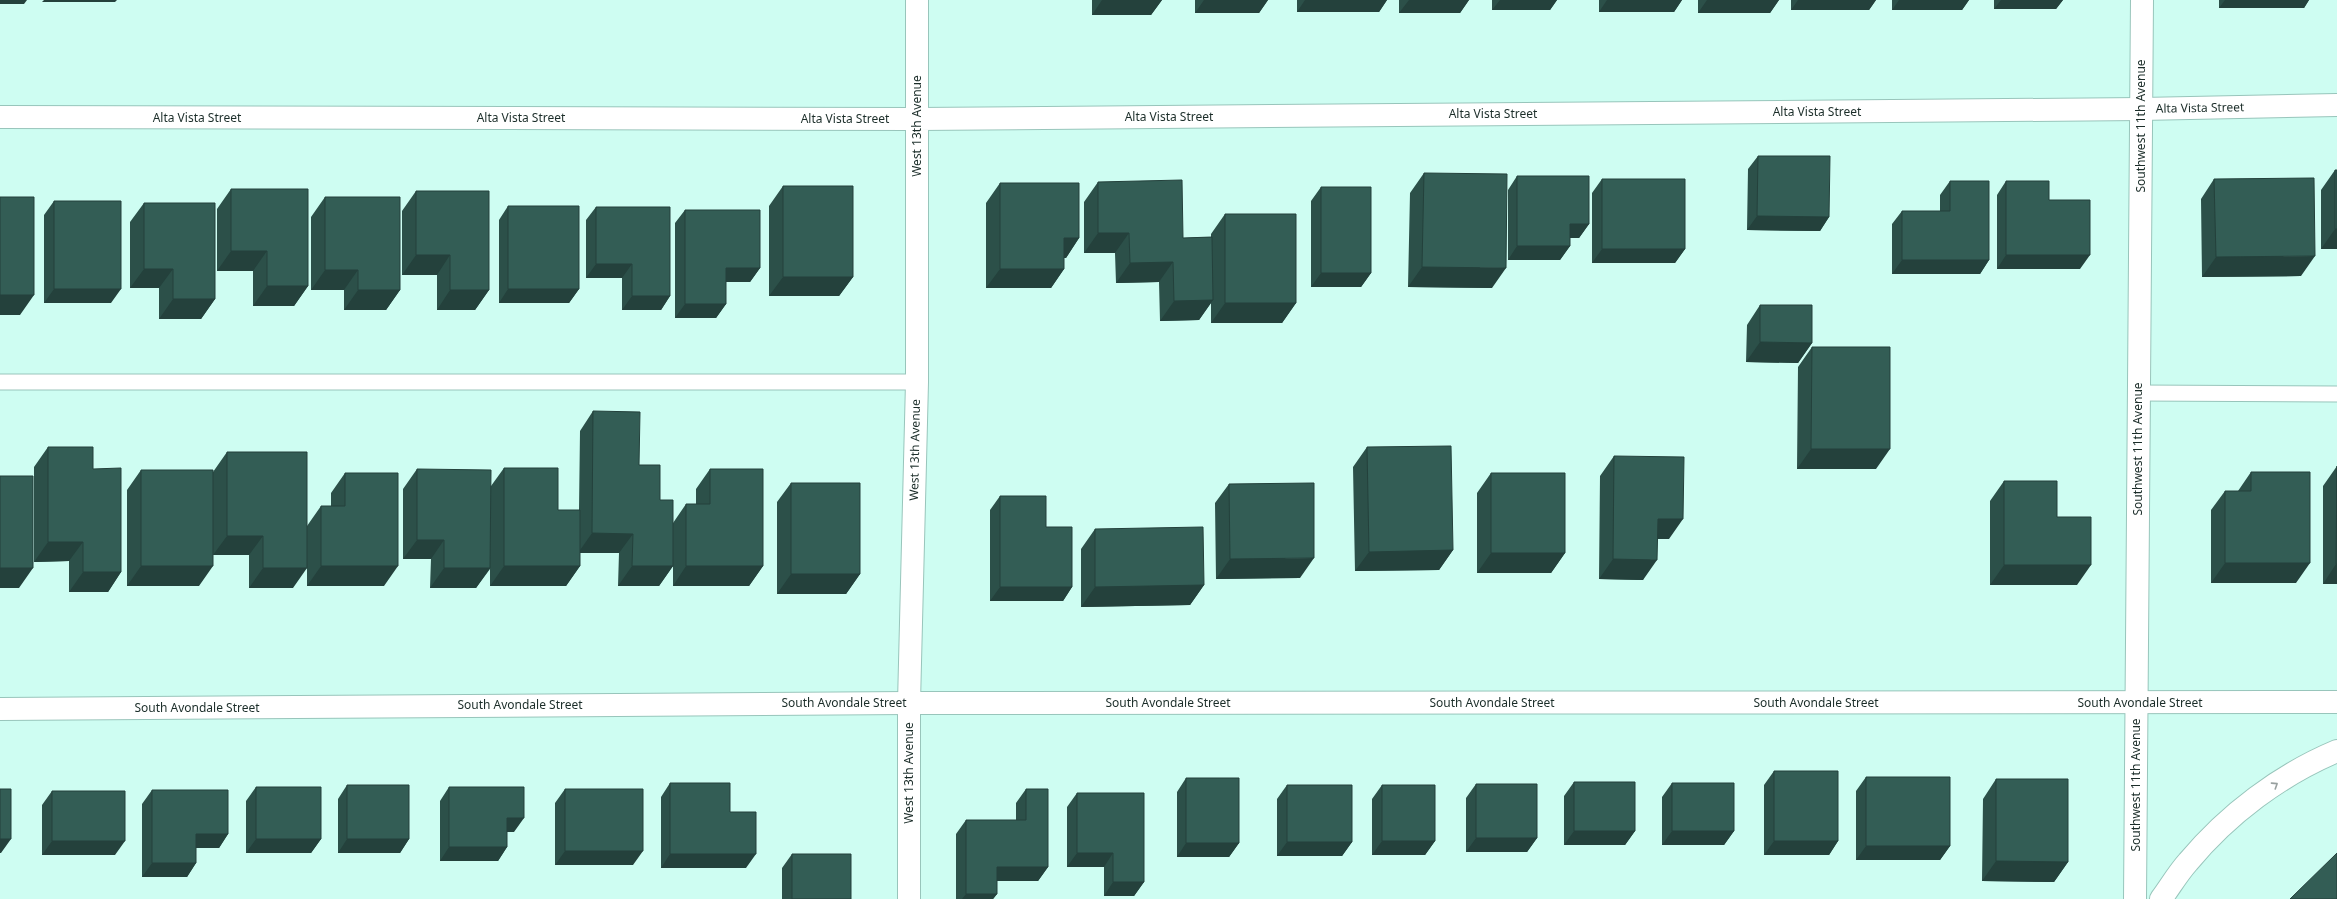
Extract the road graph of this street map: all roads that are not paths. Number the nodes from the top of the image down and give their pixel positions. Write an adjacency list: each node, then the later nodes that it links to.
1 (917, 0): 6 (street, West 13th Avenue)
2 (2142, 0): 4 (street, Southwest 11th Avenue)
3 (2337, 105): 4 (street, Alta Vista Street)
4 (2141, 109): 6 (street, Alta Vista Street); 9 (street, Southwest 11th Avenue)
5 (0, 117): 6 (street, Alta Vista Street)
6 (917, 119): 8 (street, West 13th Avenue)
7 (0, 382): 8 (lane)
8 (917, 382): 12 (street, West 13th Avenue)
9 (2138, 393): 10 (lane); 13 (street, Southwest 11th Avenue)
10 (2337, 394)
11 (2337, 702): 13 (street, South Avondale Street)
12 (909, 703): 13 (street, South Avondale Street); 14 (street, South Avondale Street); 16 (street, West 13th Avenue)
13 (2136, 703): 17 (street, Southwest 11th Avenue)
14 (0, 709)
15 (2337, 751): 18 (street, one-way to 15)
16 (909, 899)
17 (2135, 899)
18 (2161, 899)

